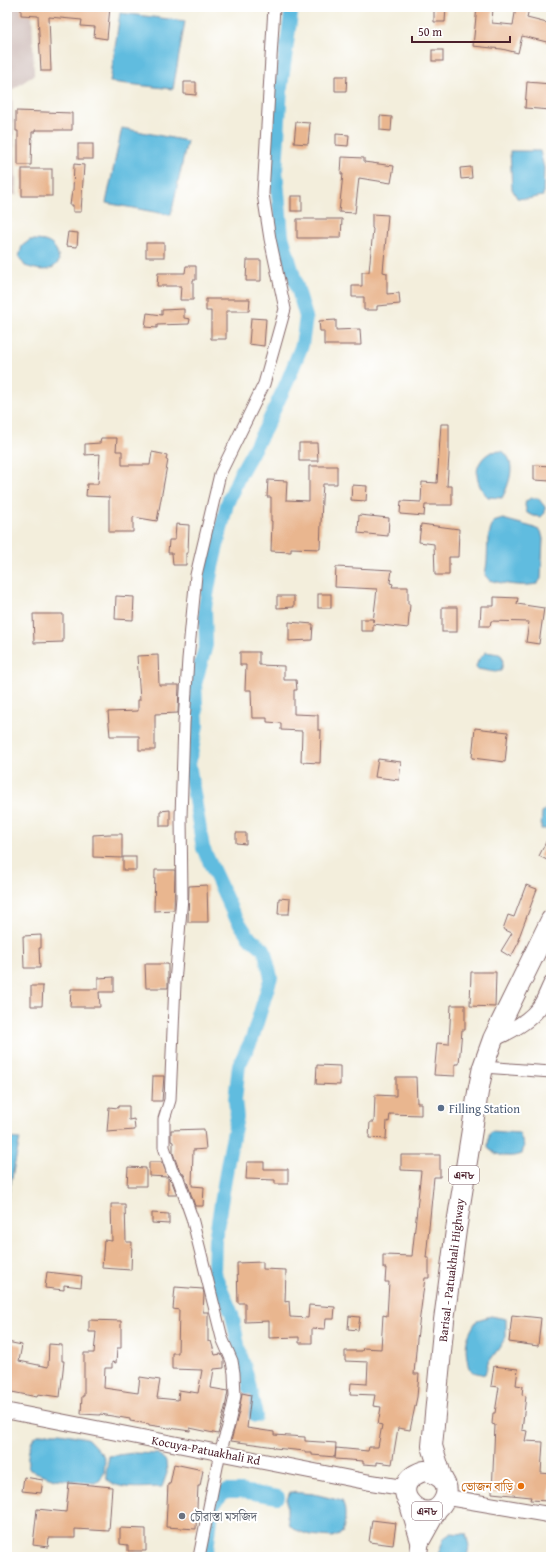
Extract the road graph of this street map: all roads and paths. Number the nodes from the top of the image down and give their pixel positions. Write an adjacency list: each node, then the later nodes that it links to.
1 (274, 7): 9 (street)
2 (551, 920): 4 (highway, Barisal - Patuakhali Highway / এন৮)
3 (551, 984): 4 (main road)
4 (493, 1039): 5 (highway, Barisal - Patuakhali Highway / এন৮)
5 (484, 1067): 6 (street); 8 (highway, Barisal - Patuakhali Highway / এন৮)
6 (551, 1072)
7 (7, 1411): 9 (main road, Kocuya-Patuakhali Rd)
8 (432, 1446): 10 (highway, Barisal - Patuakhali Highway / এন৮); 11 (highway, Barisal - Patuakhali Highway / এন৮)
9 (220, 1452): 10 (main road, Kocuya-Patuakhali Rd); 14 (street)
10 (409, 1487): 11 (highway); 11 (highway, এন৮); 13 (main road)
11 (442, 1494): 12 (main road); 13 (main road)
12 (551, 1515)
13 (419, 1550)
14 (199, 1557)

